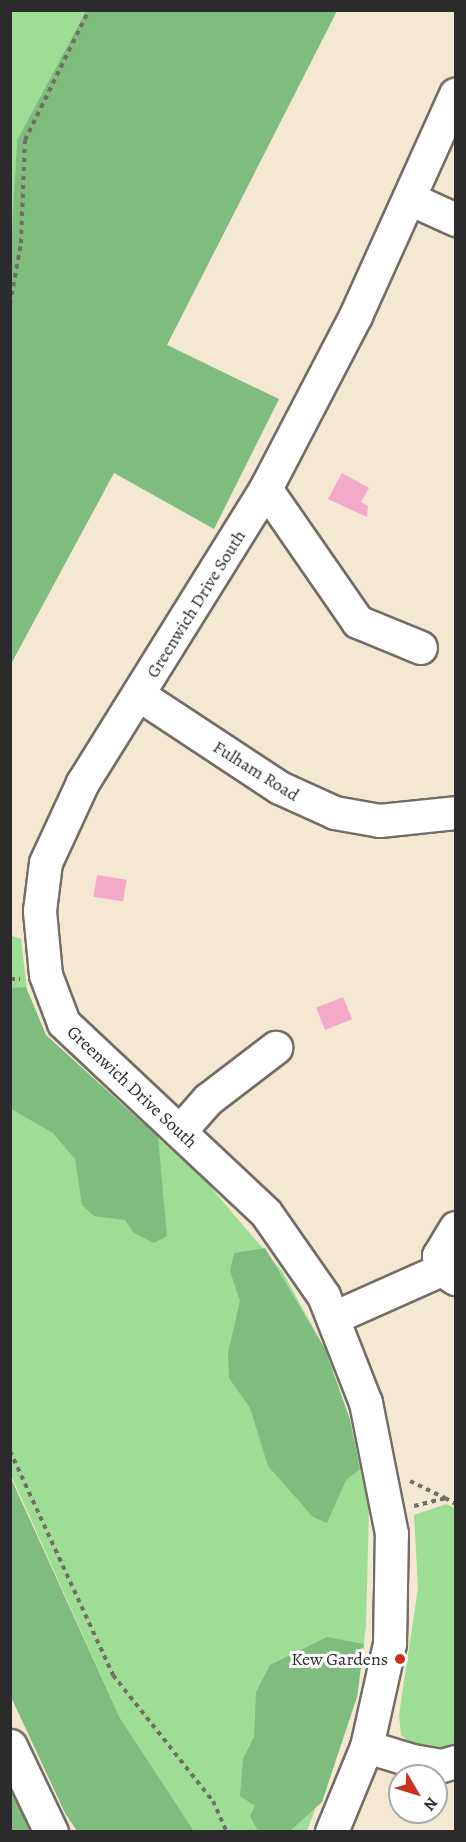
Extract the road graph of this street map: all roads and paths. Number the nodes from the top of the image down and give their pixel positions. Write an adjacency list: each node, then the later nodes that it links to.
1 (89, 10): 5 (path)
2 (456, 95): 3 (street, Greenwich Drive South)
3 (410, 199): 4 (street); 6 (street, Greenwich Drive South)
4 (456, 220)
5 (10, 304)
6 (266, 489): 7 (street); 8 (street, Greenwich Drive South)
7 (421, 648)
8 (139, 695): 9 (street, Fulham Road); 11 (street, Greenwich Drive South)
9 (456, 813)
10 (276, 1048): 11 (street)
11 (180, 1132): 14 (street, Greenwich Drive South)
12 (456, 1228): 13 (street)
13 (449, 1274): 14 (street)
14 (334, 1318): 17 (street, Greenwich Drive South)
15 (10, 1451): 22 (path)
16 (456, 1504): 17 (path)
17 (390, 1512): 19 (street, Greenwich Drive South)
18 (10, 1746): 21 (highway)
19 (367, 1747): 20 (street); 23 (street, Greenwich Drive South)
20 (456, 1762)
21 (51, 1832)
22 (227, 1832)
23 (332, 1832)

